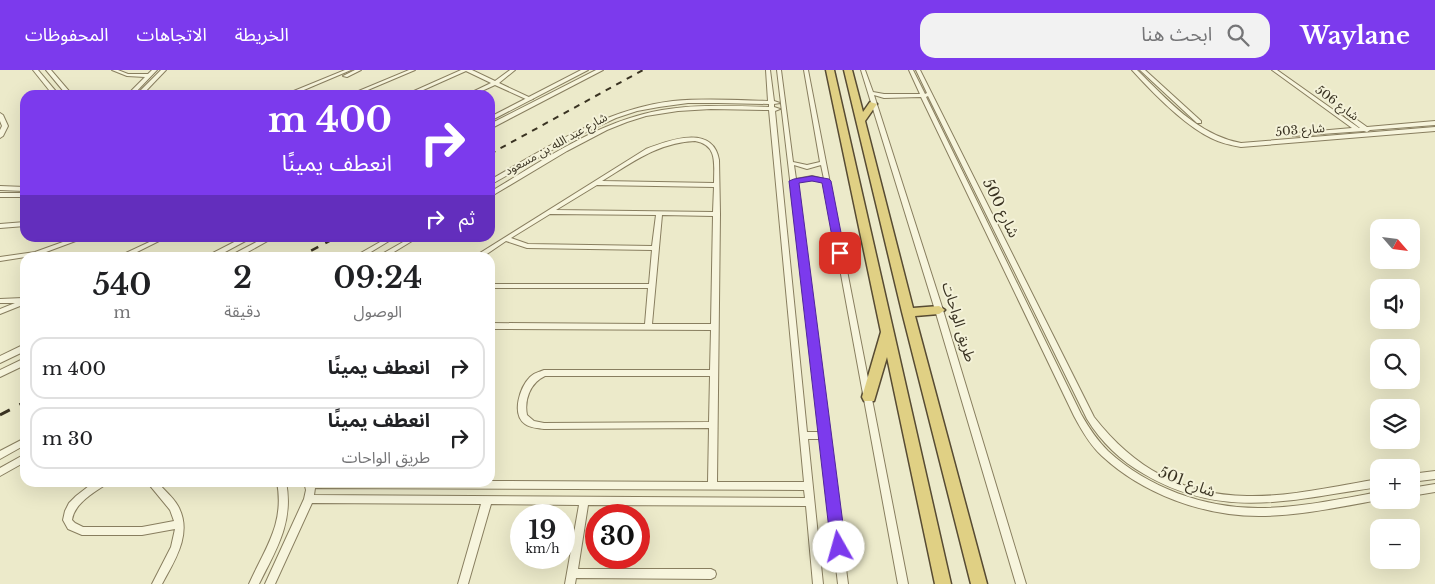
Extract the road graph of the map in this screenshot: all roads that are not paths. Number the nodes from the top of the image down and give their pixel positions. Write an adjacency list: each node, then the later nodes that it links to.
1 (35, 70): 30 (street)
2 (48, 70): 31 (street)
3 (114, 70): 24 (street)
4 (155, 70): 24 (street)
5 (164, 70): 33 (street)
6 (349, 70): 34 (street)
7 (359, 70): 35 (street)
8 (412, 70): 36 (street)
9 (466, 70): 26 (street); 37 (street)
10 (513, 70): 26 (street)
11 (586, 70): 25 (street)
12 (600, 70): 29 (street)
13 (768, 70): 46 (street)
14 (779, 70): 47 (street)
15 (806, 70): 64 (street)
16 (830, 70): 116 (highway)
17 (848, 70): 52 (highway)
18 (863, 70): 39 (street, طريق الواحات)
19 (1134, 70): 27 (street, شارع 503)
20 (1142, 70): 28 (street, شارع 503)
21 (1274, 70): 40 (street, شارع 506)
22 (1282, 70): 41 (street, شارع 506)
23 (915, 72): 42 (street, شارع 500); 43 (street, شارع 500)
24 (148, 76): 32 (street)
25 (563, 82): 29 (street); 44 (street)
26 (495, 83): 38 (street); 44 (street)
27 (1148, 83): 28 (street); 48 (street, شارع 503)
28 (1156, 83): 49 (street, شارع 503)
29 (572, 85): 54 (street)
30 (52, 90)
31 (65, 90)
32 (135, 90)
33 (144, 90)
34 (299, 90)
35 (309, 90)
36 (364, 90)
37 (420, 90)
38 (479, 90)
39 (870, 93): 42 (street); 45 (street, طريق الواحات)
40 (1312, 97): 41 (street); 55 (street, شارع 506)
41 (1320, 97): 57 (street, شارع 506)
42 (924, 98): 43 (street); 45 (street); 61 (street, شارع 500)
43 (933, 98): 62 (street, شارع 500)
44 (530, 99): 51 (street)
45 (874, 104): 52 (highway); 110 (street, طريق الواحات)
46 (772, 106): 47 (street, شارع عبد الله بن مسعود); 67 (street, شارع عبد الله بن مسعود); 75 (street, شارع عبد الله بن مسعود); 126 (street)
47 (784, 106): 63 (street)
48 (1177, 109): 49 (street); 60 (street, شارع 503)
49 (1184, 109): 59 (street, شارع 503)
50 (0, 115): 58 (street)
51 (495, 116)
52 (860, 122): 112 (highway)
53 (1435, 122): 57 (street, شارع 503)
54 (495, 124)
55 (1357, 129): 57 (street, شارع 503); 59 (street, شارع 503)
56 (1435, 129): 57 (street, شارع 503)
57 (1365, 132): 60 (street, شارع 503)
58 (0, 136)
59 (1291, 136): 60 (street)
60 (1298, 140)
61 (946, 142): 62 (street); 66 (street, شارع 500)
62 (954, 142): 65 (street, شارع 500)
63 (791, 163): 64 (street); 68 (street)
64 (822, 163): 69 (street)
65 (968, 168): 66 (street); 93 (street, شارع 500)
66 (958, 169): 95 (street, شارع 500)
67 (495, 180)
68 (794, 181): 69 (street); 127 (street)
69 (826, 181): 124 (street)
70 (596, 183): 71 (street); 71 (street); 79 (street)
71 (717, 185): 81 (street)
72 (0, 188): 73 (street)
73 (16, 188): 74 (street); 77 (street)
74 (20, 188)
75 (495, 192)
76 (0, 195): 77 (street)
77 (8, 195): 78 (street)
78 (20, 195)
79 (550, 212): 80 (street); 84 (street)
80 (659, 213): 81 (street); 94 (street)
81 (717, 214): 115 (street)
82 (20, 224): 83 (street)
83 (0, 226)
84 (506, 239): 94 (street); 102 (street)
85 (68, 242): 96 (street)
86 (153, 242): 97 (street)
87 (240, 242): 98 (street)
88 (261, 242): 99 (street)
89 (383, 242): 100 (street)
90 (395, 242): 92 (street)
91 (407, 242): 92 (street)
92 (400, 246): 101 (street)
93 (1006, 247): 95 (street); 119 (street, شارع 500)
94 (656, 248): 106 (street)
95 (996, 248): 118 (street, شارع 500)
96 (41, 252)
97 (131, 252)
98 (219, 252)
99 (242, 252)
100 (366, 252)
101 (389, 252)
102 (485, 252)
103 (20, 256): 104 (street)
104 (0, 259)
105 (495, 286): 106 (street)
106 (652, 286): 114 (street)
107 (0, 300): 108 (street)
108 (20, 300)
109 (20, 302): 111 (street)
110 (939, 310): 112 (highway); 164 (street, طريق الواحات)
111 (0, 312)
112 (908, 312): 163 (highway)
113 (495, 326): 114 (street)
114 (648, 327): 115 (street)
115 (715, 327): 122 (street)
116 (888, 330): 124 (highway); 162 (highway)
117 (20, 350): 120 (street)
118 (1050, 356): 119 (street); 129 (street, شارع 501)
119 (1061, 356): 128 (street, شارع 501)
120 (0, 360)
121 (20, 364): 123 (street)
122 (714, 373): 125 (street); 125 (street)
123 (0, 374)
124 (869, 397): 161 (street)
125 (713, 424): 138 (street)
126 (804, 435): 127 (street); 139 (street)
127 (826, 436): 160 (street)
128 (1104, 438): 129 (street); 137 (street, شارع 501)
129 (1094, 440): 146 (street, شارع 501)
130 (20, 444): 131 (street)
131 (0, 455)
132 (20, 461): 133 (street)
133 (0, 472)
134 (1435, 475): 135 (street)
135 (1420, 477)
136 (495, 484): 138 (street)
137 (1370, 484)
138 (712, 486): 139 (street)
139 (808, 486): 150 (street)
140 (94, 487): 151 (street)
141 (154, 487): 151 (street)
142 (283, 487): 155 (street)
143 (310, 487): 147 (street)
144 (1435, 488): 145 (street)
145 (1420, 490)
146 (1370, 497)
147 (309, 499): 148 (street); 156 (street)
148 (487, 500): 149 (street); 157 (street)
149 (584, 500): 150 (street); 152 (street)
150 (810, 502): 159 (street)
151 (179, 524): 154 (street)
152 (572, 573): 153 (street); 158 (street)
153 (711, 574)
154 (156, 584)
155 (254, 584)
156 (270, 584)
157 (463, 584)
158 (570, 584)
159 (818, 584)
160 (843, 584)
161 (903, 584)
162 (943, 584)
163 (979, 584)
164 (1020, 584)

